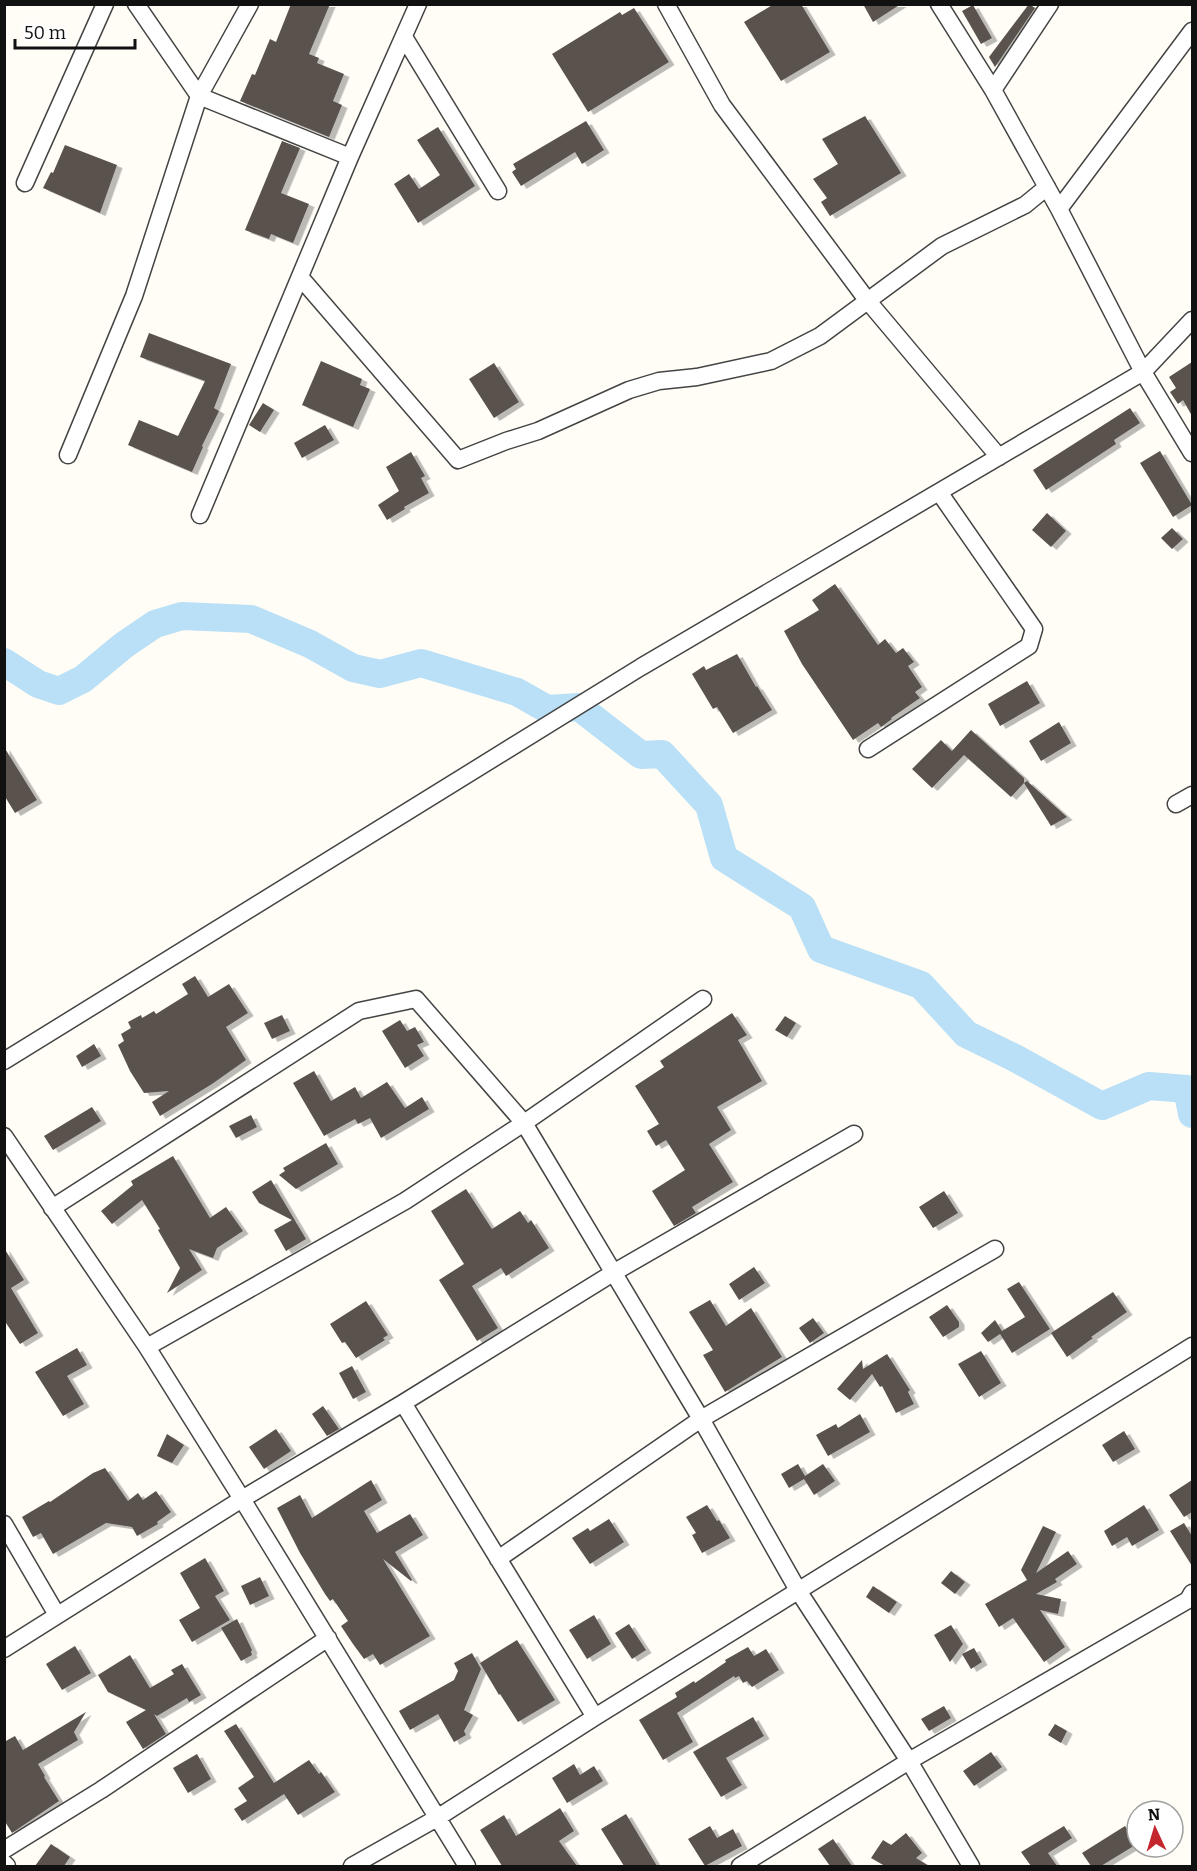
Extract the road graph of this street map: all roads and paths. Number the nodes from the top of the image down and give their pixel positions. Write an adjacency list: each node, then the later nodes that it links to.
1 (105, 4): 13 (street)
2 (136, 4): 11 (street)
3 (250, 4): 11 (street)
4 (418, 4): 9 (street)
5 (666, 4): 18 (street)
6 (939, 4): 10 (street)
7 (1050, 4): 10 (street)
8 (1192, 31): 16 (street)
9 (404, 38): 12 (street); 15 (street)
10 (993, 90): 14 (street)
11 (199, 96): 12 (street); 22 (street)
12 (350, 157): 17 (street)
13 (25, 183)
14 (1047, 187): 16 (street); 18 (street)
15 (498, 191)
16 (1059, 209): 20 (street)
17 (300, 277): 18 (street); 25 (street)
18 (867, 300): 23 (street)
19 (1192, 320): 20 (street)
20 (1143, 372): 21 (street); 23 (street)
21 (1192, 453)
22 (68, 455)
23 (999, 457): 24 (street)
24 (939, 492): 26 (street); 30 (street)
25 (200, 515)
26 (868, 749)
27 (1192, 795): 28 (street)
28 (1176, 804)
29 (703, 999): 31 (street)
30 (4, 1061)
31 (524, 1123): 34 (street); 36 (street); 38 (street)
32 (854, 1134): 36 (street)
33 (4, 1136): 34 (street)
34 (52, 1208): 38 (street)
35 (995, 1249): 40 (street)
36 (614, 1273): 39 (street); 40 (street)
37 (1192, 1346): 44 (street)
38 (147, 1347): 41 (street)
39 (404, 1403): 41 (street); 43 (street)
40 (701, 1419): 43 (street); 44 (street)
41 (242, 1499): 46 (street); 47 (street)
42 (4, 1524): 46 (street)
43 (498, 1558): 49 (street)
44 (800, 1592): 49 (street); 50 (street)
45 (1192, 1593): 50 (street)
46 (57, 1615): 48 (street)
47 (328, 1638): 51 (street); 52 (street)
48 (4, 1649)
49 (596, 1717): 51 (street)
50 (909, 1761): 55 (street); 56 (street)
51 (437, 1818): 53 (street); 54 (street)
52 (4, 1850)
53 (352, 1866)
54 (467, 1866)
55 (740, 1866)
56 (971, 1866)

